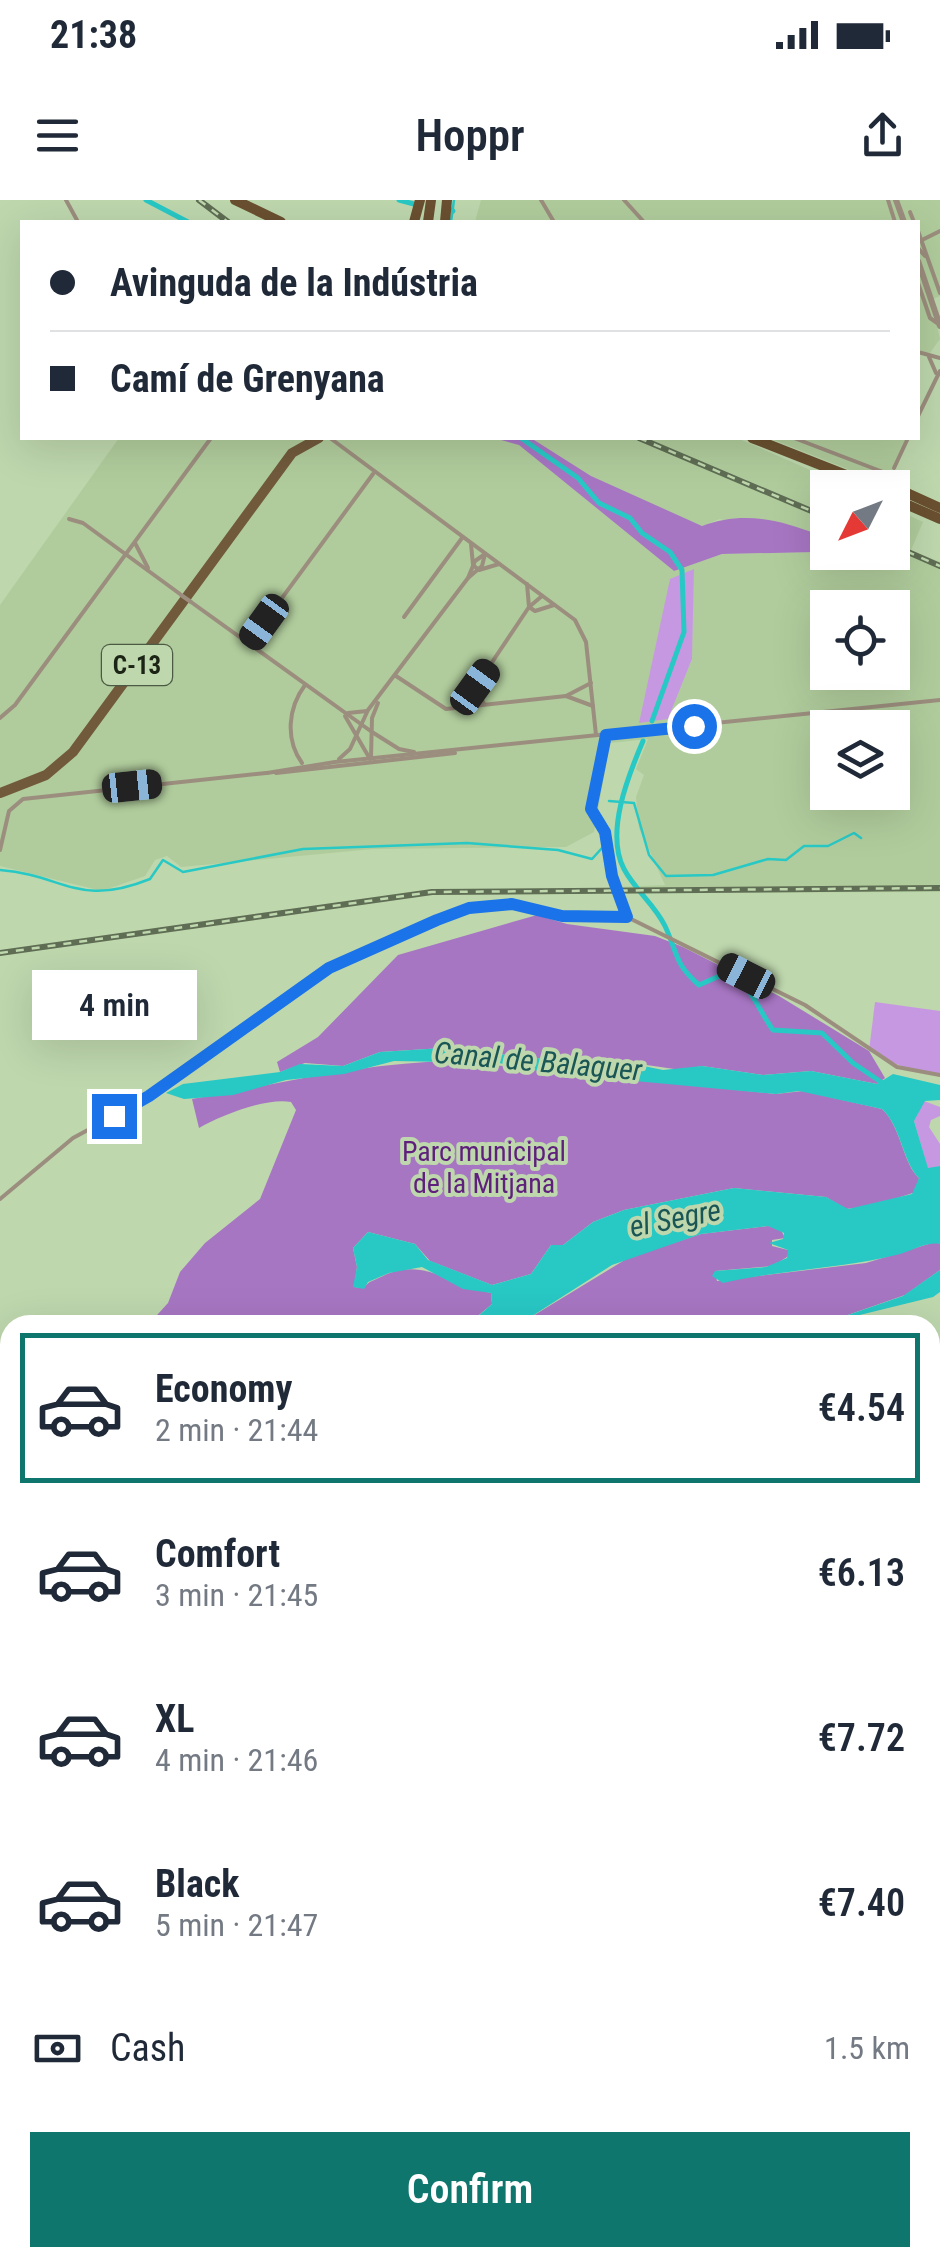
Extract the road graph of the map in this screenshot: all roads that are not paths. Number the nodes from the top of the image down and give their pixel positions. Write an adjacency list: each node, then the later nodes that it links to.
1 (224, 200): 5 (highway)
2 (235, 200): 6 (highway)
3 (624, 200): 7 (street)
4 (910, 212): 8 (street)
5 (261, 220)
6 (278, 220)
7 (642, 220)
8 (913, 220)
9 (940, 231): 11 (street)
10 (920, 237): 11 (street)
11 (921, 240): 12 (street)
12 (921, 258): 13 (street)
13 (925, 270): 15 (street); 17 (street)
14 (940, 270): 15 (street)
15 (932, 274): 17 (street); 18 (street)
16 (920, 289): 19 (street)
17 (929, 294): 19 (street)
18 (940, 294)
19 (940, 326)
20 (938, 350): 22 (street)
21 (920, 353): 22 (street)
22 (928, 356): 23 (street); 24 (street); 25 (street)
23 (940, 358)
24 (940, 369): 25 (street)
25 (936, 380): 26 (street)
26 (920, 412)
27 (211, 440): 47 (street)
28 (309, 440): 94 (main road, C-13)
29 (314, 440): 35 (street)
30 (332, 440): 35 (street)
31 (745, 440): 37 (highway)
32 (757, 440): 38 (highway)
33 (799, 440): 39 (street)
34 (907, 440): 36 (street)
35 (338, 447): 41 (street)
36 (894, 468): 40 (street)
37 (820, 470)
38 (833, 470)
39 (878, 470)
40 (888, 470)
41 (374, 473): 46 (street); 61 (street)
42 (910, 494): 44 (highway)
43 (910, 499): 44 (highway)
44 (940, 513)
45 (69, 519): 50 (street)
46 (462, 538): 48 (street); 60 (street)
47 (136, 543): 50 (street); 54 (street)
48 (470, 544): 49 (street); 52 (street)
49 (485, 554): 51 (street); 52 (street); 53 (street)
50 (127, 555): 54 (street); 76 (street)
51 (499, 564): 53 (street); 56 (street)
52 (473, 565): 53 (street); 55 (street)
53 (479, 570): 55 (street)
54 (150, 572): 61 (street, bridge)
55 (468, 578): 62 (street)
56 (527, 584): 57 (street); 59 (street)
57 (542, 596): 58 (street); 59 (street)
58 (555, 605): 59 (street); 63 (street)
59 (532, 609): 65 (street)
60 (404, 616)
61 (249, 643): 64 (street)
62 (396, 676): 72 (street); 75 (street)
63 (591, 683): 66 (street); 67 (street)
64 (305, 686): 74 (street); 85 (street)
65 (475, 687): 71 (street); 72 (street)
66 (582, 690): 67 (street); 68 (street)
67 (592, 692): 69 (street); 73 (street)
68 (566, 696): 69 (street); 71 (street)
69 (581, 699): 73 (street)
70 (940, 700): 81 (street)
71 (484, 704): 72 (street)
72 (462, 706)
73 (593, 706): 80 (street)
74 (339, 709): 75 (street); 77 (street); 78 (street)
75 (370, 713): 77 (street); 79 (street)
76 (0, 718)
77 (360, 723): 78 (street); 79 (street)
78 (356, 732): 83 (street); 88 (street)
79 (372, 732): 82 (street); 86 (street)
80 (596, 735): 81 (street); 84 (street)
81 (606, 735): 96 (street)
82 (373, 742): 83 (street); 87 (street)
83 (360, 745): 87 (street)
84 (459, 751): 86 (street); 89 (street)
85 (294, 752): 90 (street); 92 (street)
86 (418, 753): 87 (street)
87 (370, 760): 88 (street); 89 (street); 91 (street)
88 (335, 762): 90 (street)
89 (378, 764): 91 (street)
90 (303, 766): 92 (street)
91 (364, 766): 93 (street)
92 (286, 768): 93 (street)
93 (267, 773): 95 (street)
94 (0, 793)
95 (0, 850)
96 (627, 917): 97 (street); 98 (street)
97 (940, 1075)
98 (0, 1198)

